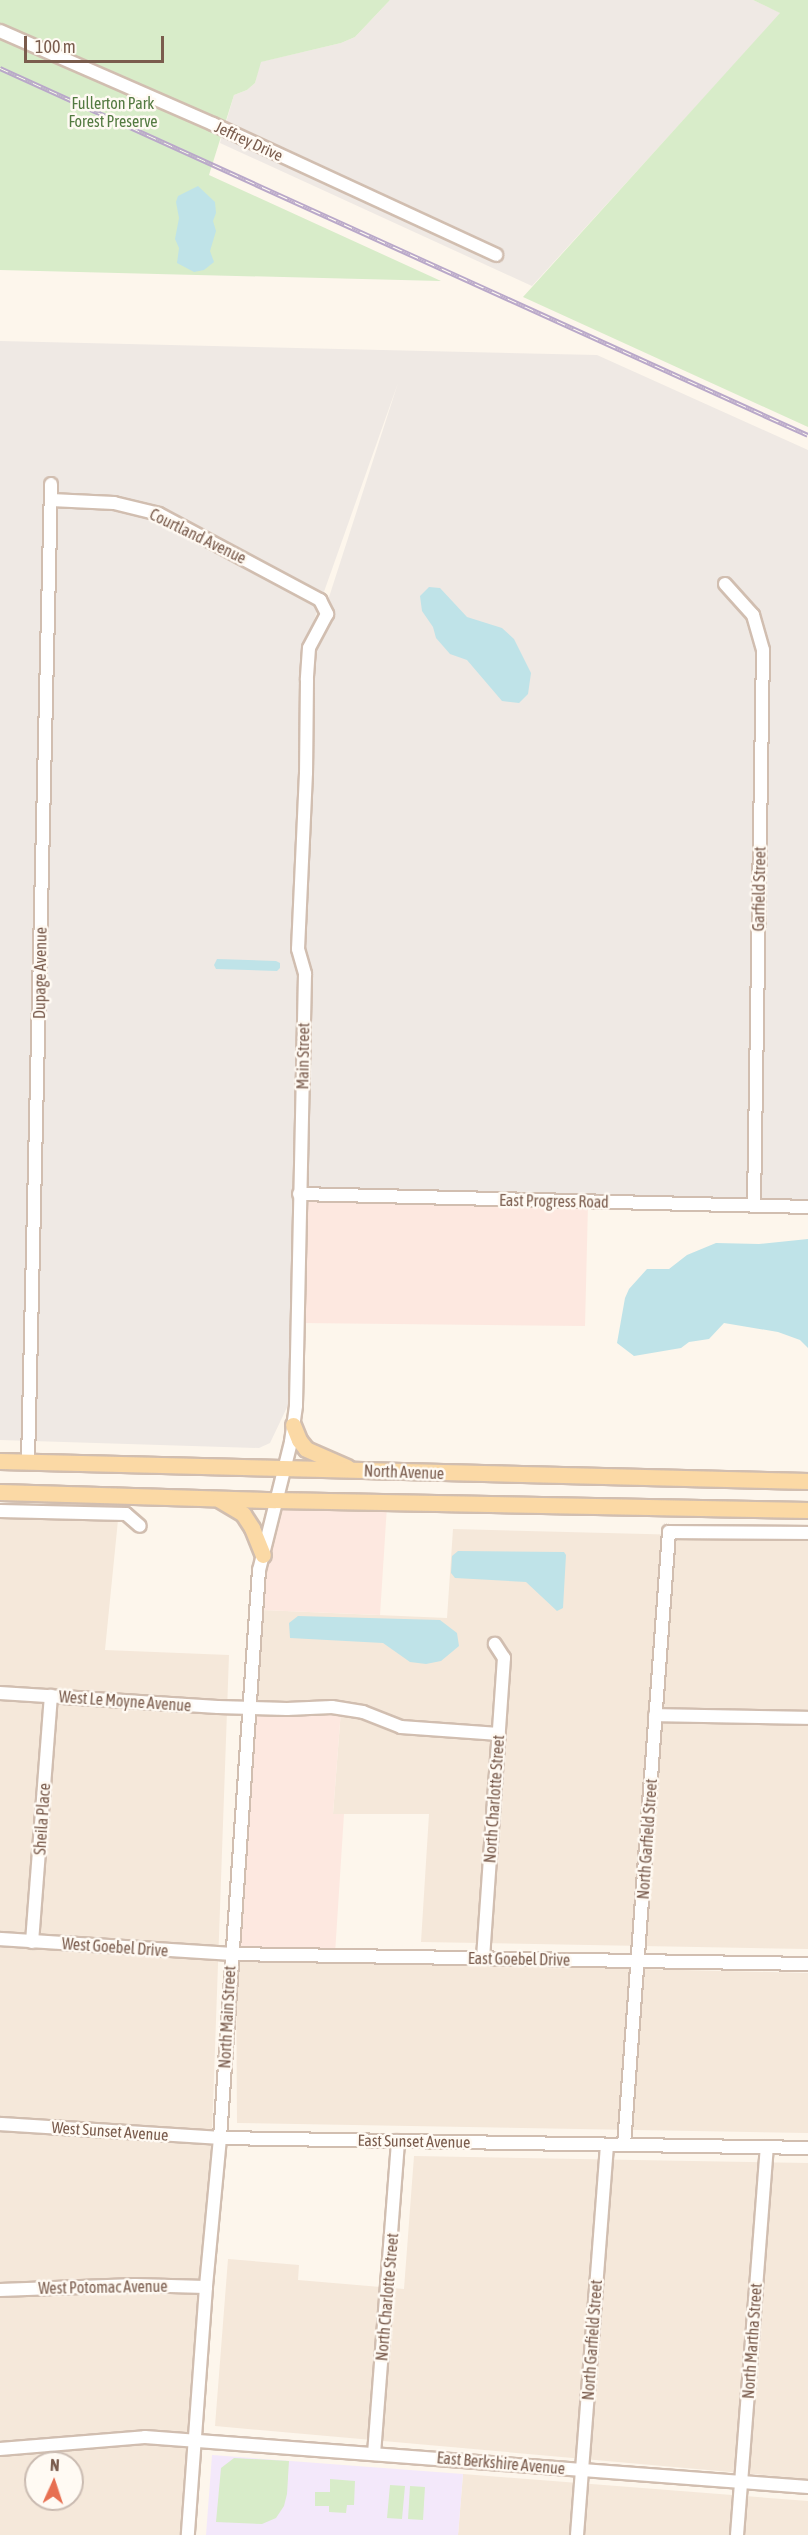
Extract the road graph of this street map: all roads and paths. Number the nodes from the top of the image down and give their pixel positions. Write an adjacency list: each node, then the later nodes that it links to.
1 (0, 31): 2 (street, Jeffrey Drive)
2 (496, 255)
3 (51, 484): 4 (street, Dupage Avenue)
4 (51, 500): 6 (street, Courtland Avenue); 12 (street, Dupage Avenue)
5 (725, 584): 8 (street, Garfield Street)
6 (327, 614): 7 (street, Main Street)
7 (300, 1194): 8 (street, East Progress Road); 10 (street, Main Street)
8 (754, 1206): 9 (street, East Progress Road)
9 (808, 1207)
10 (293, 1425): 13 (street, Main Street); 14 (main road)
11 (0, 1461): 12 (main road, North Avenue)
12 (28, 1461): 13 (main road, North Avenue)
13 (284, 1468): 14 (main road, North Avenue); 18 (street, Main Street)
14 (355, 1470): 15 (main road, North Avenue)
15 (808, 1481)
16 (0, 1492): 17 (main road, North Avenue)
17 (217, 1499): 18 (main road, North Avenue); 23 (main road)
18 (275, 1500): 19 (main road, North Avenue); 23 (street, North Main Street)
19 (808, 1510)
20 (0, 1511): 21 (street)
21 (140, 1526)
22 (808, 1533): 28 (street, North Garfield Street)
23 (263, 1555): 27 (street, North Main Street)
24 (495, 1644): 30 (street, North Charlotte Street)
25 (0, 1693): 26 (street, West Le Moyne Avenue)
26 (51, 1696): 27 (street, West Le Moyne Avenue); 32 (street, Sheila Place)
27 (249, 1708): 30 (street, West Le Moyne Avenue); 33 (street, North Main Street)
28 (655, 1715): 29 (street); 35 (street, North Garfield Street)
29 (808, 1718)
30 (499, 1734): 34 (street, North Charlotte Street)
31 (0, 1939): 32 (street, West Goebel Drive)
32 (32, 1941): 33 (street, West Goebel Drive)
33 (231, 1954): 34 (street, East Goebel Drive); 38 (street, North Main Street)
34 (483, 1958): 35 (street, East Goebel Drive)
35 (639, 1961): 36 (street, East Goebel Drive); 41 (street, North Garfield Street)
36 (808, 1964)
37 (0, 2124): 38 (street, West Sunset Avenue)
38 (220, 2138): 39 (street, East Sunset Avenue); 44 (street, North Main Street)
39 (398, 2141): 40 (street, East Sunset Avenue); 48 (street, North Charlotte Street)
40 (607, 2145): 41 (street, East Sunset Avenue); 49 (street, North Garfield Street)
41 (624, 2145): 42 (street)
42 (767, 2147): 43 (street); 50 (street, North Martha Street)
43 (808, 2148)
44 (206, 2288): 45 (street, West Potomac Avenue); 46 (street, North Main Street)
45 (0, 2290)
46 (194, 2441): 47 (street, East Berkshire Avenue); 48 (street, East Berkshire Avenue); 52 (street, North Main Street)
47 (0, 2449)
48 (374, 2454): 49 (street, East Berkshire Avenue)
49 (582, 2470): 50 (street, East Berkshire Avenue); 53 (street, North Garfield Street)
50 (741, 2482): 51 (street, East Berkshire Avenue); 54 (street, North Martha Street)
51 (808, 2487)
52 (188, 2535)
53 (577, 2535)
54 (737, 2535)

